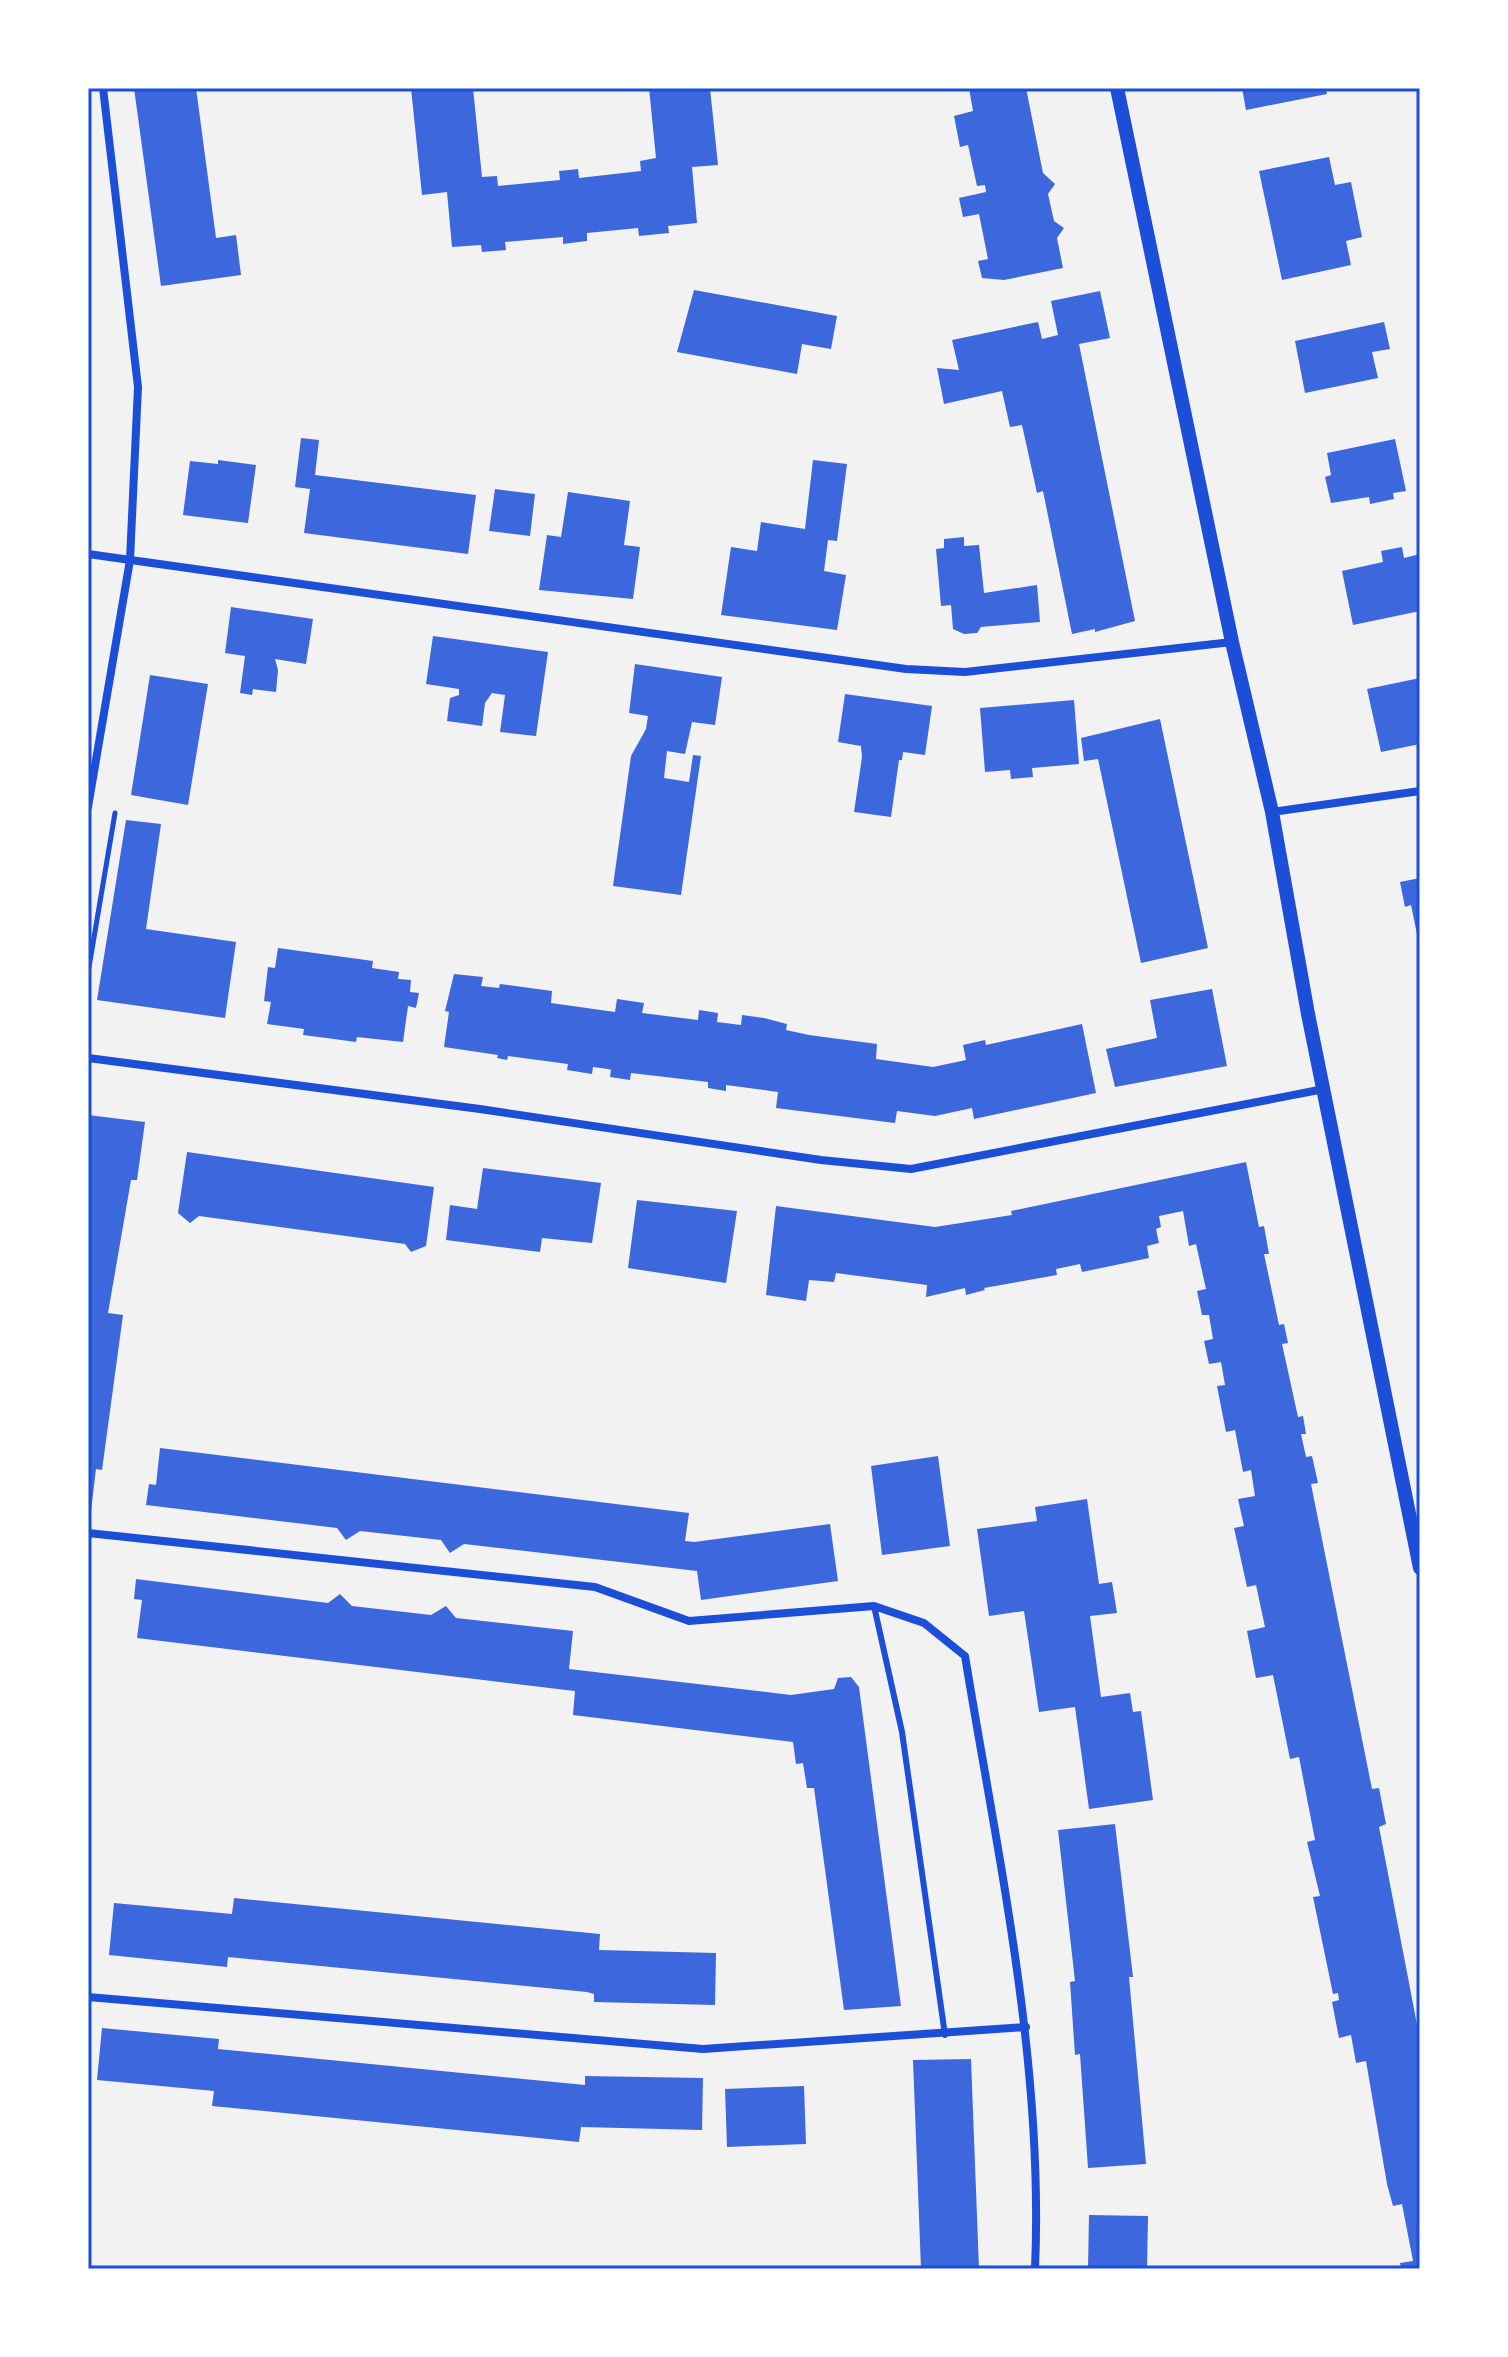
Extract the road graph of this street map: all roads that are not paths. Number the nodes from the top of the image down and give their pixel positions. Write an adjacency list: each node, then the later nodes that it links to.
1 (103, 88): 4 (street)
2 (1117, 88): 5 (street)
3 (88, 554): 4 (street)
4 (130, 560): 5 (street); 7 (street)
5 (1232, 642): 8 (street)
6 (1420, 791): 8 (street)
7 (88, 807)
8 (1272, 812): 10 (street)
9 (88, 1058): 10 (street)
10 (1325, 1089): 12 (street)
11 (88, 1533): 13 (street)
12 (1420, 1568)
13 (874, 1606): 15 (street); 16 (lane)
14 (88, 1997): 16 (street)
15 (1026, 2027): 16 (street); 17 (street)
16 (945, 2035)
17 (1035, 2269)

